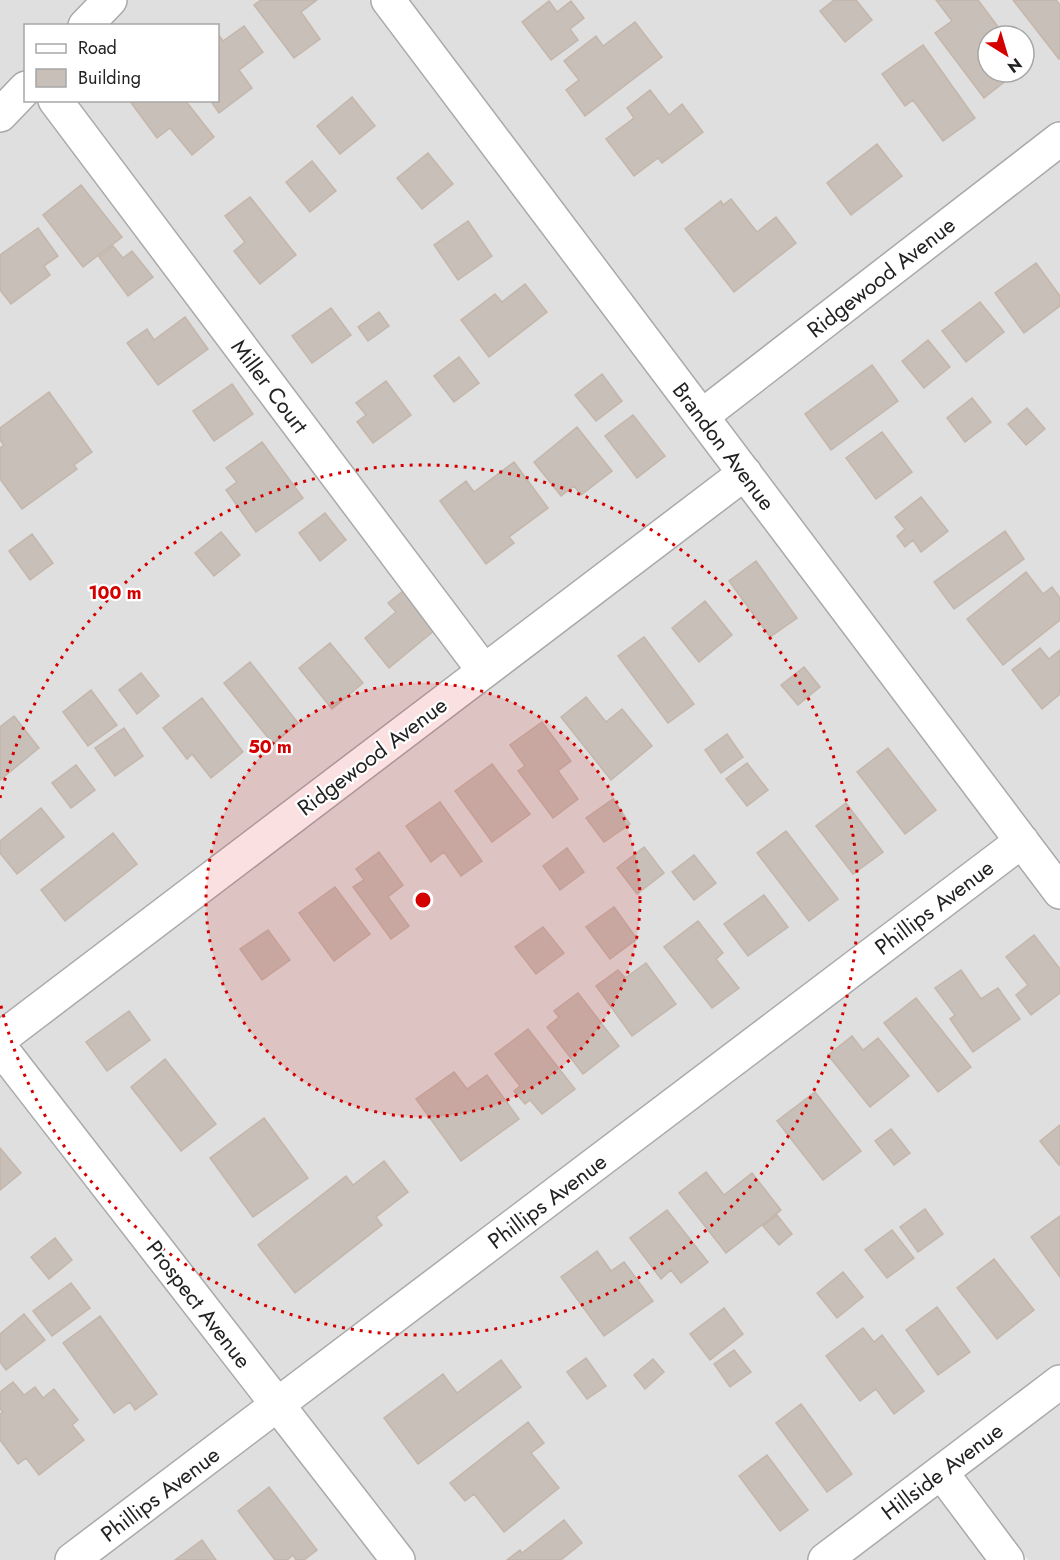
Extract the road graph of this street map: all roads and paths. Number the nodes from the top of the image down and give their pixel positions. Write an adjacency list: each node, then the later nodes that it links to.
1 (110, 0): 3 (street)
2 (388, 0): 8 (street, Brandon Avenue)
3 (87, 24)
4 (24, 90): 6 (street)
5 (57, 102): 10 (street, Miller Court)
6 (0, 115)
7 (1060, 139): 8 (street, Ridgewood Avenue)
8 (702, 416): 9 (street, Brandon Avenue)
9 (745, 473): 10 (street, Ridgewood Avenue); 11 (street, Brandon Avenue)
10 (484, 671): 13 (street, Ridgewood Avenue)
11 (1022, 841): 12 (street, Brandon Avenue); 16 (street, Phillips Avenue)
12 (1060, 892)
13 (0, 1039)
14 (0, 1047): 16 (street, Prospect Avenue)
15 (1060, 1382): 17 (street, Hillside Avenue)
16 (278, 1405): 18 (street, Phillips Avenue); 19 (street, Prospect Avenue)
17 (940, 1472): 20 (street, Hillside Avenue); 21 (street)
18 (72, 1560)
19 (398, 1560)
20 (825, 1560)
21 (1007, 1560)

